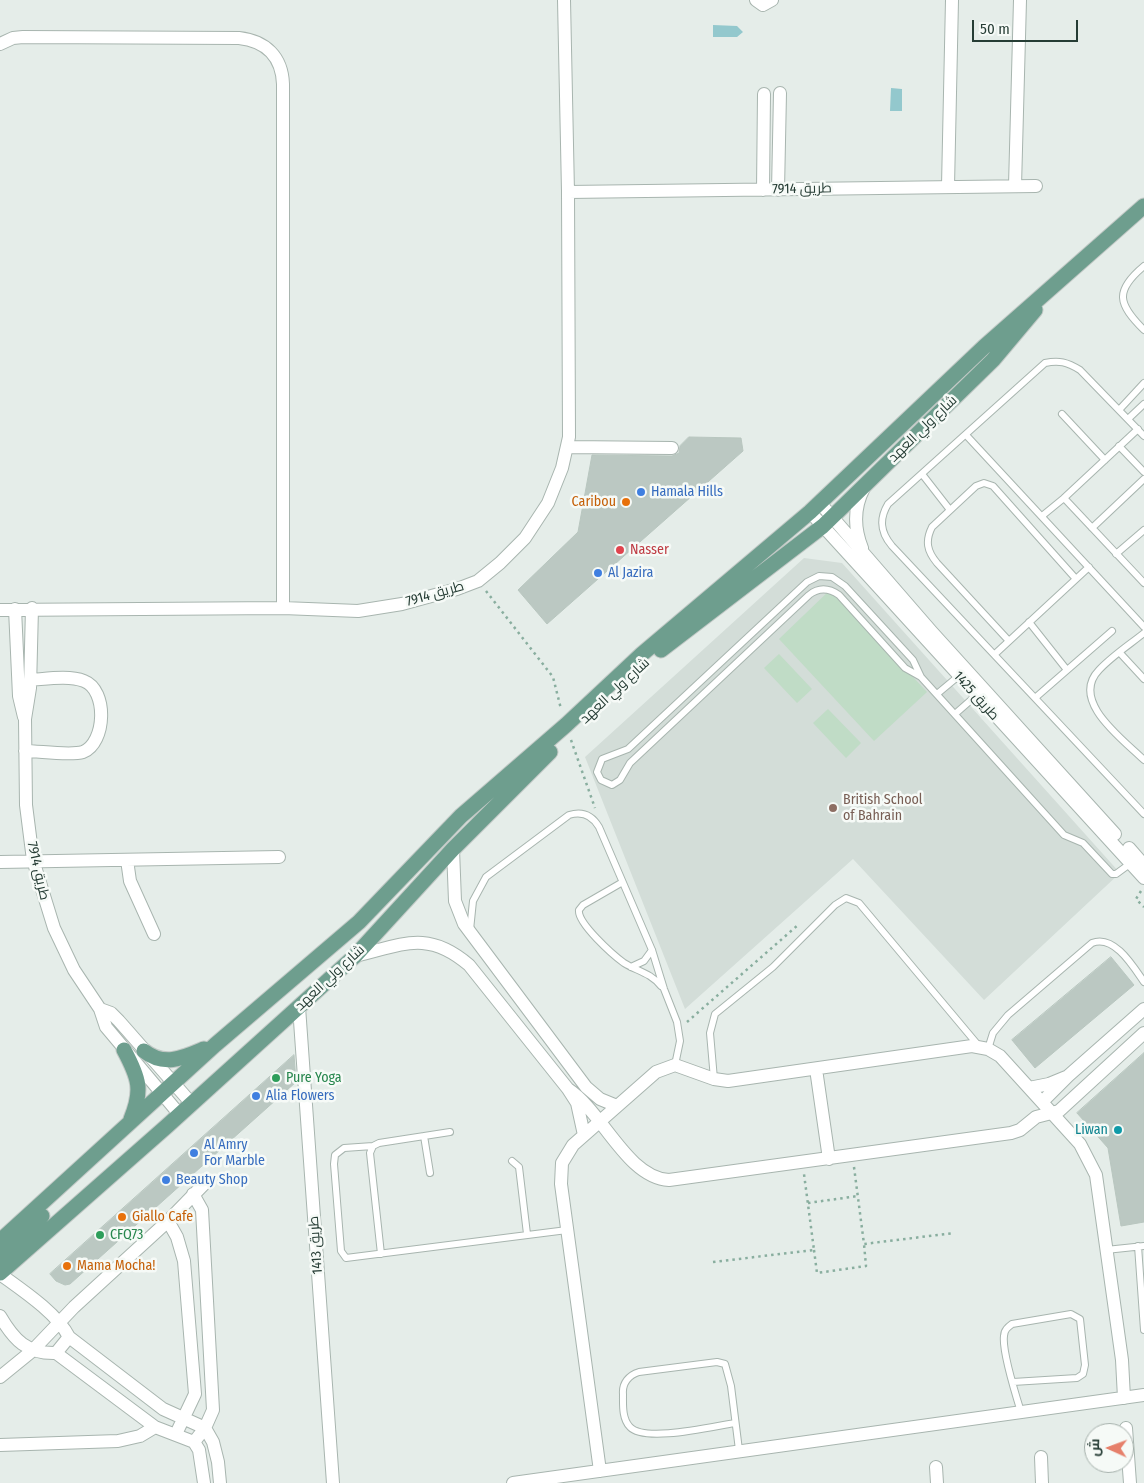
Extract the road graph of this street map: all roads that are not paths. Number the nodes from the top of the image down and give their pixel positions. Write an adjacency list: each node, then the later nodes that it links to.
1 (564, 0): 14 (street, طريق 7914)
2 (756, 0): 3 (street)
3 (772, 0)
4 (952, 0): 9 (street)
5 (1020, 0): 10 (street)
6 (0, 44): 48 (street)
7 (764, 94): 12 (street)
8 (780, 94): 13 (street)
9 (948, 186): 10 (street, طريق 7914); 13 (street, طريق 7914)
10 (1015, 186): 11 (street, طريق 7914)
11 (1036, 186)
12 (763, 190): 13 (street, طريق 7914); 14 (street, طريق 7914)
13 (778, 190)
14 (568, 192): 28 (street, طريق 7914)
15 (1144, 206): 17 (main road, شارع ولي العهد)
16 (1144, 266): 18 (lane)
17 (1048, 290): 34 (main road, شارع ولي العهد); 36 (main road, شارع ولي العهد)
18 (1144, 330)
19 (1144, 383): 21 (lane)
20 (1144, 404): 23 (lane)
21 (1119, 410): 23 (lane); 25 (lane)
22 (1062, 414): 30 (lane)
23 (1128, 419): 24 (lane)
24 (1138, 429): 26 (lane); 27 (lane)
25 (966, 435): 32 (lane); 38 (lane)
26 (1144, 436)
27 (1119, 446): 30 (lane); 31 (lane)
28 (567, 447): 29 (street); 48 (street, طريق 7914)
29 (672, 448)
30 (1105, 460): 35 (lane)
31 (1144, 472)
32 (922, 474): 37 (lane); 57 (lane)
33 (1144, 479): 40 (lane)
34 (865, 485): 39 (main road, شارع ولي العهد); 42 (street)
35 (1064, 498): 38 (lane); 40 (lane)
36 (815, 507): 39 (street, طريق 1425); 68 (main road, شارع ولي العهد)
37 (950, 510): 45 (lane); 55 (lane)
38 (1042, 516): 44 (lane)
39 (827, 522): 42 (street, طريق 1425); 59 (street, طريق 1425); 68 (main road, شارع ولي العهد)
40 (1092, 528): 43 (lane)
41 (1144, 530): 43 (lane)
42 (864, 552): 59 (street, طريق 1425)
43 (1116, 554): 46 (lane)
44 (1089, 567): 45 (lane); 52 (lane)
45 (1076, 579): 51 (lane)
46 (1143, 580)
47 (32, 608): 48 (street, طريق 7914); 49 (street, طريق 7914); 62 (street, طريق 7914)
48 (283, 608)
49 (15, 609): 50 (street, طريق 7914); 67 (street, طريق 7914)
50 (0, 610)
51 (1029, 622): 55 (lane); 58 (lane)
52 (1144, 627)
53 (1112, 631): 58 (lane)
54 (1144, 633): 56 (lane)
55 (1009, 640): 57 (lane)
56 (1120, 653): 61 (lane); 72 (lane)
57 (995, 654): 65 (lane)
58 (1067, 670): 65 (lane)
59 (962, 673): 63 (street, طريق 1425); 64 (lane)
60 (921, 677): 64 (lane); 70 (lane); 73 (lane)
61 (1144, 679)
62 (30, 680): 67 (street, طريق 7914); 69 (street)
63 (980, 692): 66 (lane); 80 (street, طريق 1425); 81 (street, طريق 1425)
64 (937, 694): 66 (lane)
65 (1035, 698): 74 (lane)
66 (955, 714): 80 (lane)
67 (25, 719): 69 (street, طريق 7914)
68 (567, 730): 71 (main road, شارع ولي العهد)
69 (25, 751): 77 (street, طريق 7914)
70 (619, 754): 73 (lane); 73 (lane)
71 (540, 755): 75 (main road, شارع ولي العهد); 97 (main road, شارع ولي العهد)
72 (1144, 760)
73 (627, 767)
74 (1144, 814)
75 (453, 849): 85 (street); 88 (main road, شارع ولي العهد)
76 (279, 857): 78 (street)
77 (33, 860): 78 (street); 79 (street); 94 (street, طريق 7914)
78 (127, 860): 84 (street)
79 (0, 862)
80 (1131, 863): 82 (street, طريق 1425)
81 (1144, 865)
82 (1144, 878)
83 (621, 883): 85 (lane); 86 (lane); 90 (lane)
84 (154, 934)
85 (469, 934): 87 (street)
86 (652, 950): 90 (lane); 92 (lane)
87 (484, 953): 89 (street); 111 (street)
88 (355, 956): 89 (street); 93 (main road, شارع ولي العهد)
89 (469, 965): 107 (street)
90 (632, 967): 92 (lane)
91 (1144, 982): 98 (lane)
92 (664, 989): 101 (lane)
93 (299, 1007): 110 (main road, شارع ولي العهد); 159 (street, طريق 1413)
94 (100, 1009): 99 (street, طريق 7914); 100 (street, طريق 7914)
95 (1144, 1009): 103 (street)
96 (1144, 1033): 112 (street)
97 (215, 1045): 100 (main road); 105 (main road, شارع ولي العهد)
98 (983, 1048): 102 (street); 104 (lane); 106 (street)
99 (124, 1050): 108 (street, طريق 7914); 114 (main road)
100 (144, 1051): 105 (street, طريق 7914)
101 (675, 1065): 104 (street); 111 (street)
102 (816, 1069): 104 (street); 120 (street)
103 (1068, 1076): 106 (street); 109 (street)
104 (714, 1079)
105 (172, 1083): 108 (main road, شارع ولي العهد); 110 (street, طريق 7914)
106 (1029, 1088): 109 (street)
107 (568, 1089): 115 (street); 117 (street)
108 (161, 1094): 113 (street, طريق 7914); 114 (main road)
109 (1042, 1102): 112 (street)
110 (192, 1104): 113 (main road, شارع ولي العهد)
111 (617, 1106): 115 (street)
112 (1053, 1113): 120 (street); 131 (street)
113 (180, 1115): 134 (main road)
114 (130, 1121): 123 (main road)
115 (600, 1121): 117 (street); 120 (street)
116 (450, 1132): 118 (lane)
117 (584, 1135): 127 (street)
118 (424, 1136): 119 (lane); 122 (lane)
119 (373, 1146): 132 (lane); 132 (lane)
120 (829, 1159)
121 (512, 1161): 128 (lane)
122 (430, 1172)
123 (74, 1173): 129 (main road); 133 (main road)
124 (207, 1181): 125 (street)
125 (193, 1194): 126 (street); 149 (street)
126 (168, 1221): 136 (street); 146 (street)
127 (567, 1230): 128 (lane); 156 (street)
128 (526, 1234): 132 (lane)
129 (0, 1241)
130 (1141, 1246): 131 (lane); 137 (lane)
131 (1106, 1250): 144 (street)
132 (381, 1254)
133 (0, 1257)
134 (0, 1273): 136 (street)
135 (0, 1316): 139 (street)
136 (59, 1324): 138 (street); 139 (street)
137 (1144, 1330)
138 (69, 1337): 140 (street); 146 (street)
139 (32, 1351): 140 (street); 141 (street)
140 (56, 1353): 148 (street)
141 (0, 1377)
142 (1013, 1382): 142 (lane); 145 (lane)
143 (1144, 1395): 144 (street)
144 (1124, 1398): 145 (street)
145 (1021, 1412): 153 (street)
146 (183, 1418): 149 (street); 150 (street)
147 (735, 1423): 147 (lane); 153 (lane)
148 (155, 1427): 150 (street); 152 (street)
149 (205, 1428): 151 (street); 158 (street)
150 (176, 1434): 151 (street)
151 (194, 1442): 157 (street)
152 (0, 1444)
153 (739, 1450): 156 (street)
154 (1041, 1457): 162 (street)
155 (936, 1467): 161 (street)
156 (600, 1471): 160 (street)
157 (204, 1483)
158 (220, 1483)
159 (333, 1483)
160 (513, 1483)
161 (937, 1483)
162 (1042, 1483)

